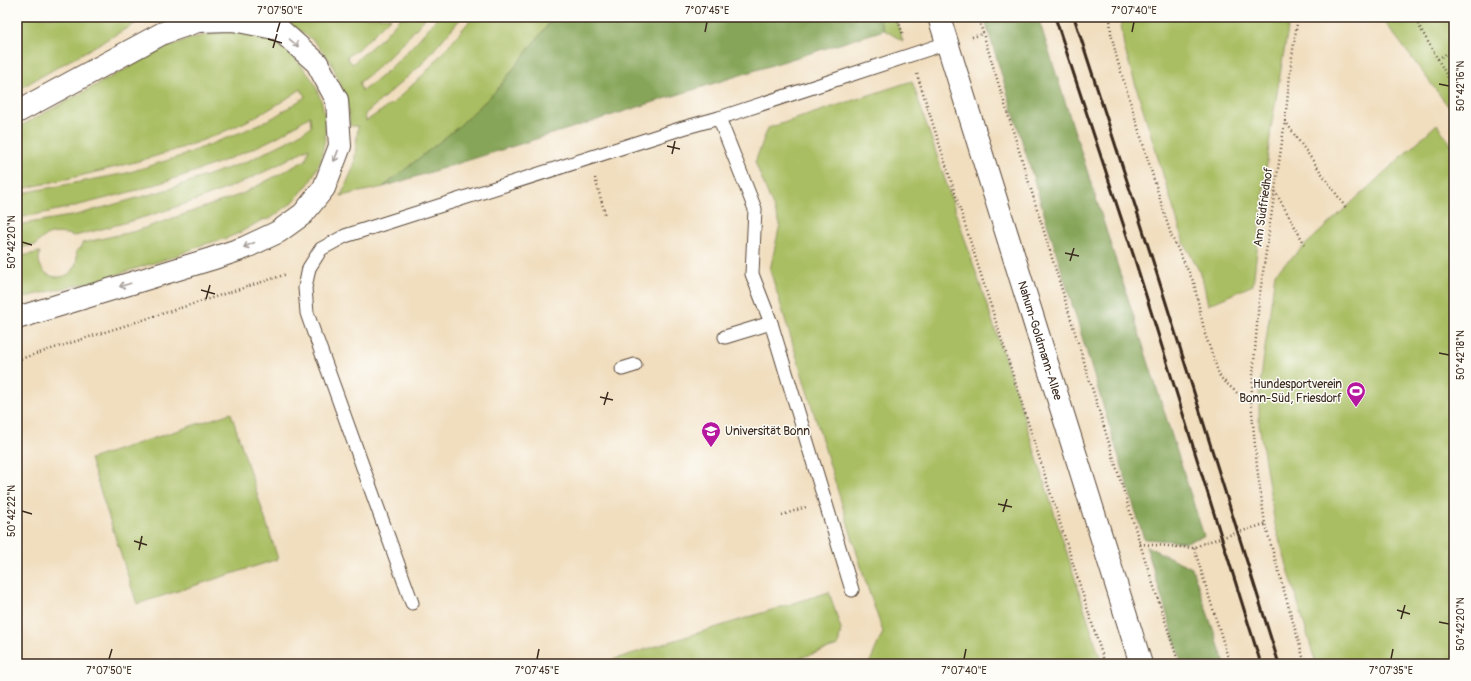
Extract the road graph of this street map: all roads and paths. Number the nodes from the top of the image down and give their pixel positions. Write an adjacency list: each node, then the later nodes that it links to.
1 (168, 17): 12 (main road)
2 (939, 17): 7 (main road, Nahum-Goldmann-Allee)
3 (978, 17): 29 (path)
4 (1110, 17): 27 (path)
5 (1298, 17): 14 (path, Am Südfriedhof)
6 (1414, 17): 10 (path)
7 (947, 43): 9 (lane); 34 (main road, Nahum-Goldmann-Allee)
8 (1454, 49): 10 (path)
9 (910, 55): 13 (lane); 33 (path)
10 (1438, 59): 11 (path)
11 (1454, 88)
12 (17, 112): 21 (main road, one-way to 21)
13 (719, 118): 20 (lane); 22 (lane)
14 (1285, 121): 15 (path, Am Südfriedhof); 17 (path)
15 (1274, 191): 19 (path); 27 (path, Am Südfriedhof)
16 (599, 195): 18 (path)
17 (1346, 208)
18 (605, 214)
19 (1305, 245)
20 (308, 268): 24 (path); 32 (lane)
21 (17, 318)
22 (771, 323): 23 (lane); 31 (lane)
23 (725, 337)
24 (17, 360)
25 (635, 365): 26 (lane)
26 (622, 369)
27 (1251, 401): 28 (path, Am Südfriedhof)
28 (1265, 524): 30 (path); 37 (path, Am Südfriedhof)
29 (1140, 544): 30 (path); 35 (path)
30 (1194, 548): 36 (path)
31 (852, 590)
32 (412, 603)
33 (1105, 664)
34 (1141, 664)
35 (1179, 664)
36 (1230, 664)
37 (1305, 664)

